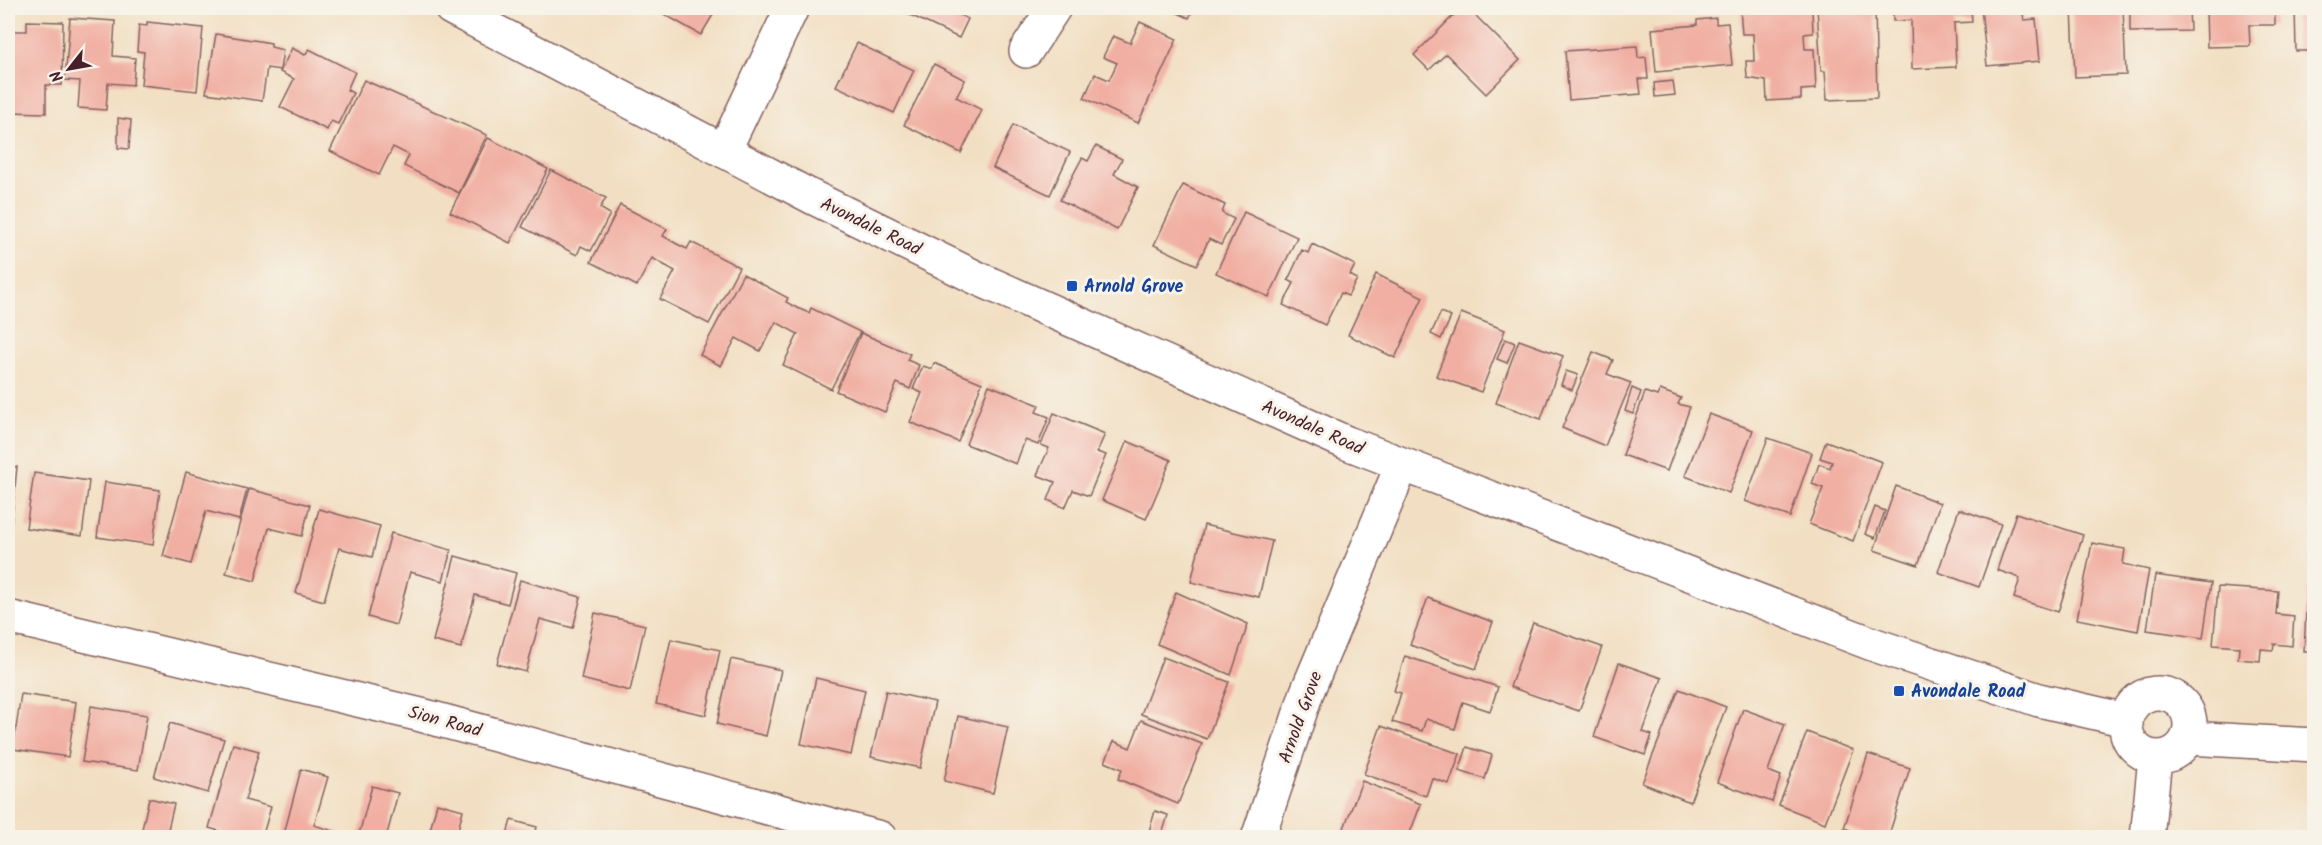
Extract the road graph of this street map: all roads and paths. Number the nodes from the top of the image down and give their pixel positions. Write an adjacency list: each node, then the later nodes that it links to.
1 (451, 8): 5 (street, Avondale Road)
2 (792, 8): 5 (street)
3 (1054, 8): 4 (street)
4 (1026, 51)
5 (724, 151): 6 (street, Avondale Road)
6 (1402, 465): 8 (street, Avondale Road); 13 (street, Arnold Grove)
7 (8, 617): 12 (street, Sion Road)
8 (2128, 714): 9 (street); 11 (street)
9 (2188, 738): 10 (street); 11 (street)
10 (2314, 745)
11 (2155, 758): 14 (street)
12 (880, 837)
13 (1258, 837)
14 (2147, 837)

